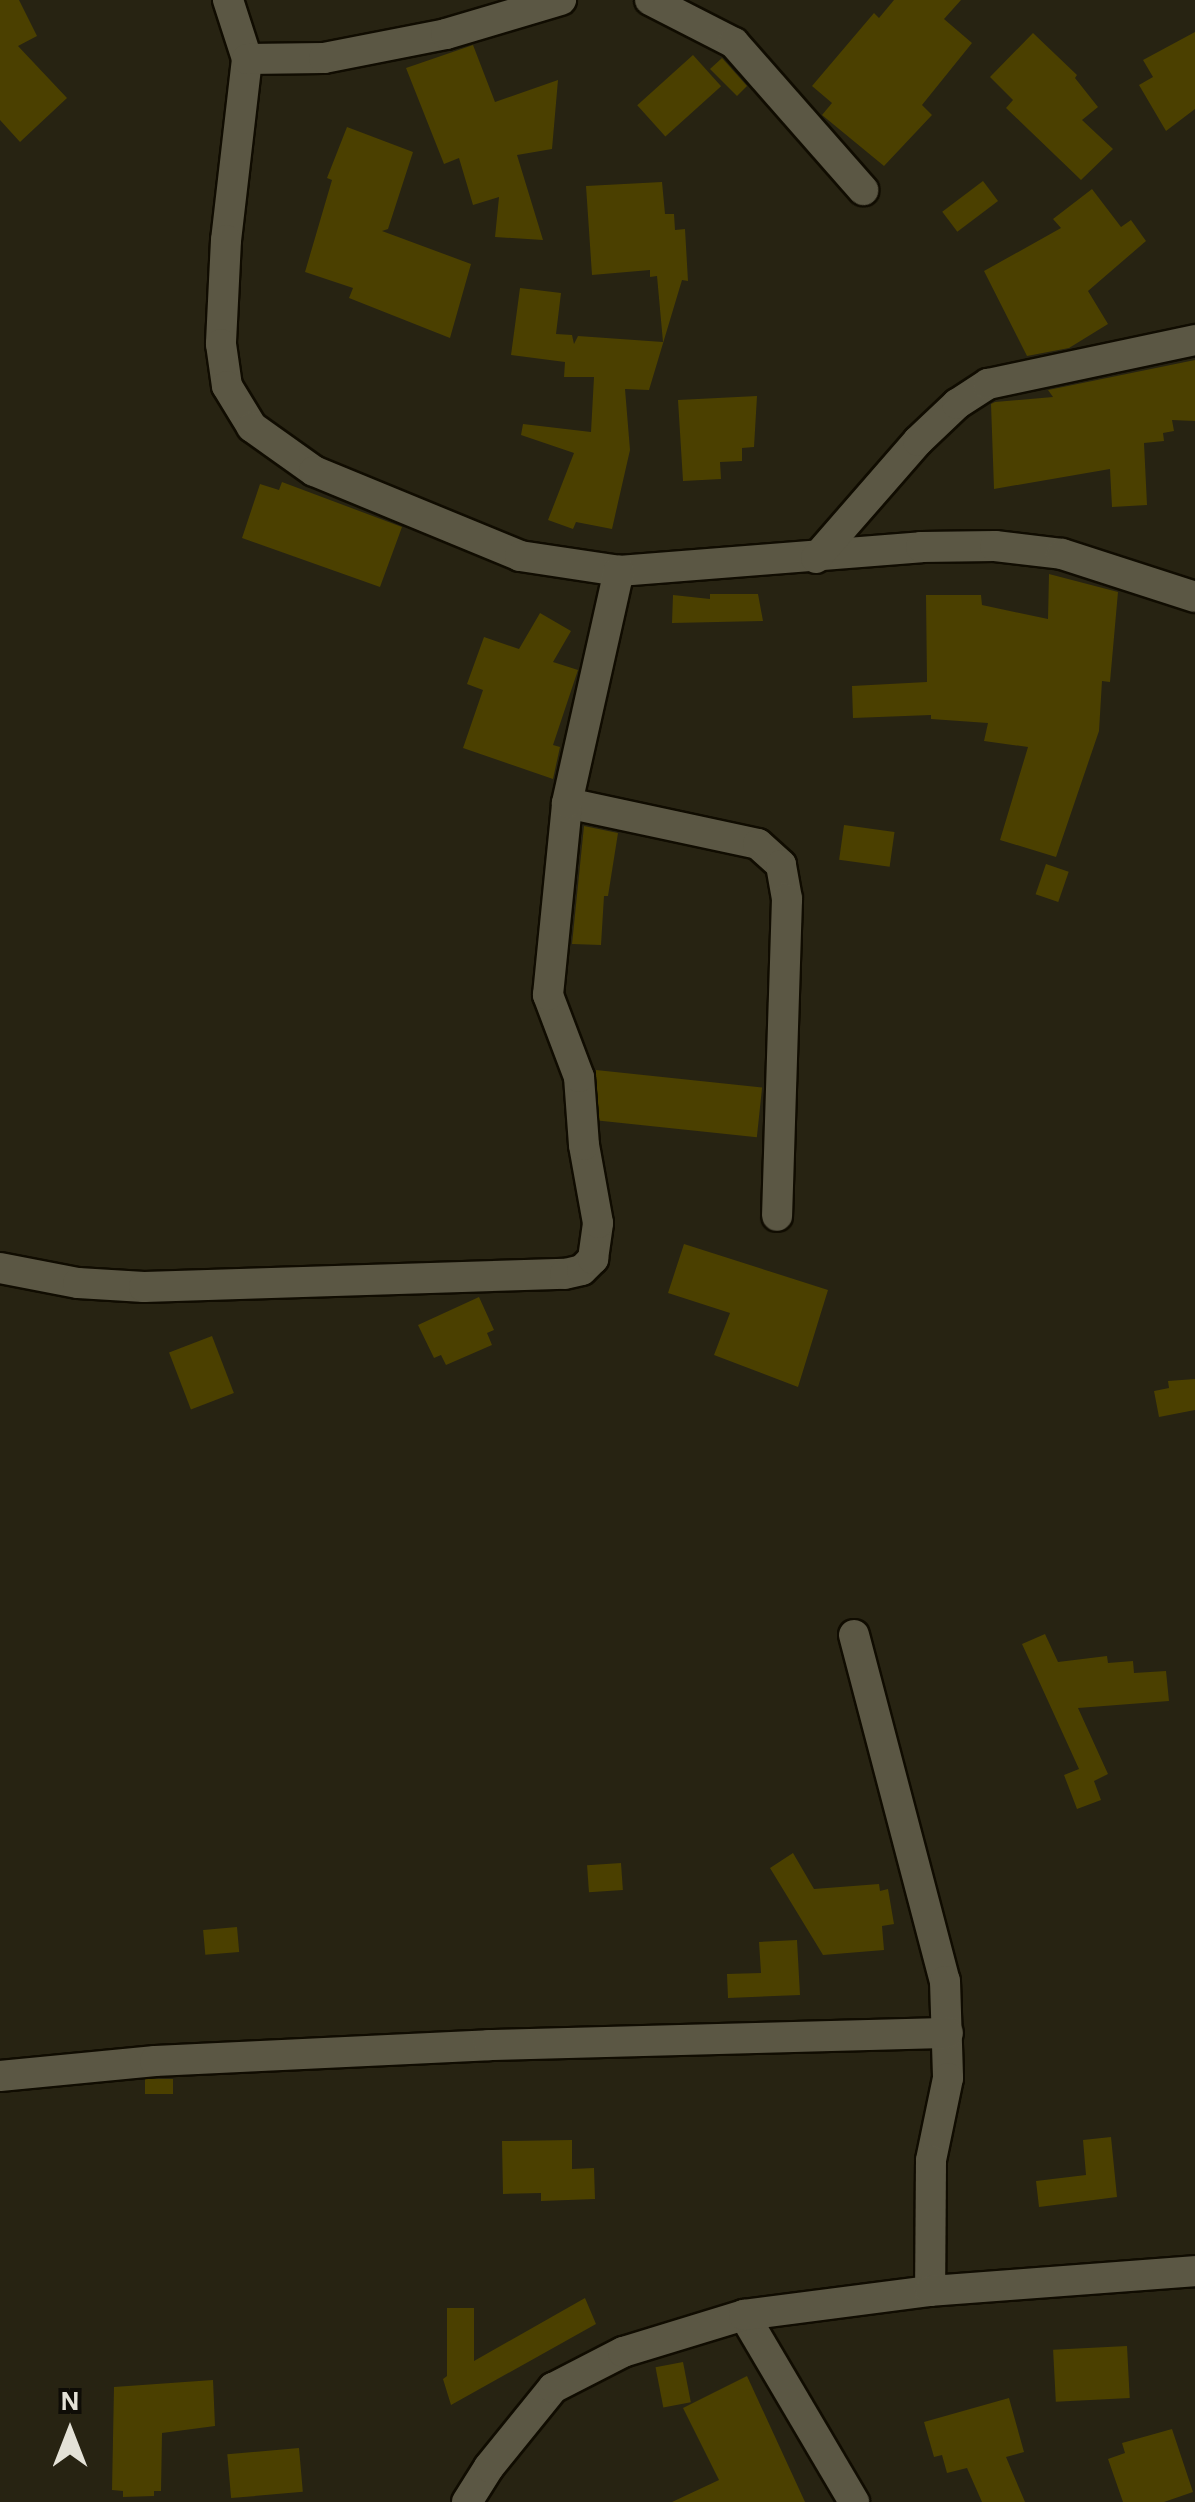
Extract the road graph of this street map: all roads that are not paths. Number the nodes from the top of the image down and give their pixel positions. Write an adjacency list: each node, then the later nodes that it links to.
1 (228, 0): 4 (street)
2 (561, 0): 4 (street)
3 (650, 0): 5 (street)
4 (247, 60): 8 (street)
5 (863, 190)
6 (1195, 340): 7 (street)
7 (816, 558): 8 (street); 9 (street)
8 (619, 571): 10 (street)
9 (1195, 597)
10 (567, 803): 11 (street); 12 (street)
11 (778, 1216)
12 (0, 1268)
13 (854, 1635): 14 (street)
14 (948, 2033): 15 (street); 17 (street)
15 (0, 2076)
16 (1195, 2271): 17 (street)
17 (930, 2290): 18 (street)
18 (744, 2315): 19 (street); 20 (street)
19 (467, 2502)
20 (854, 2502)

